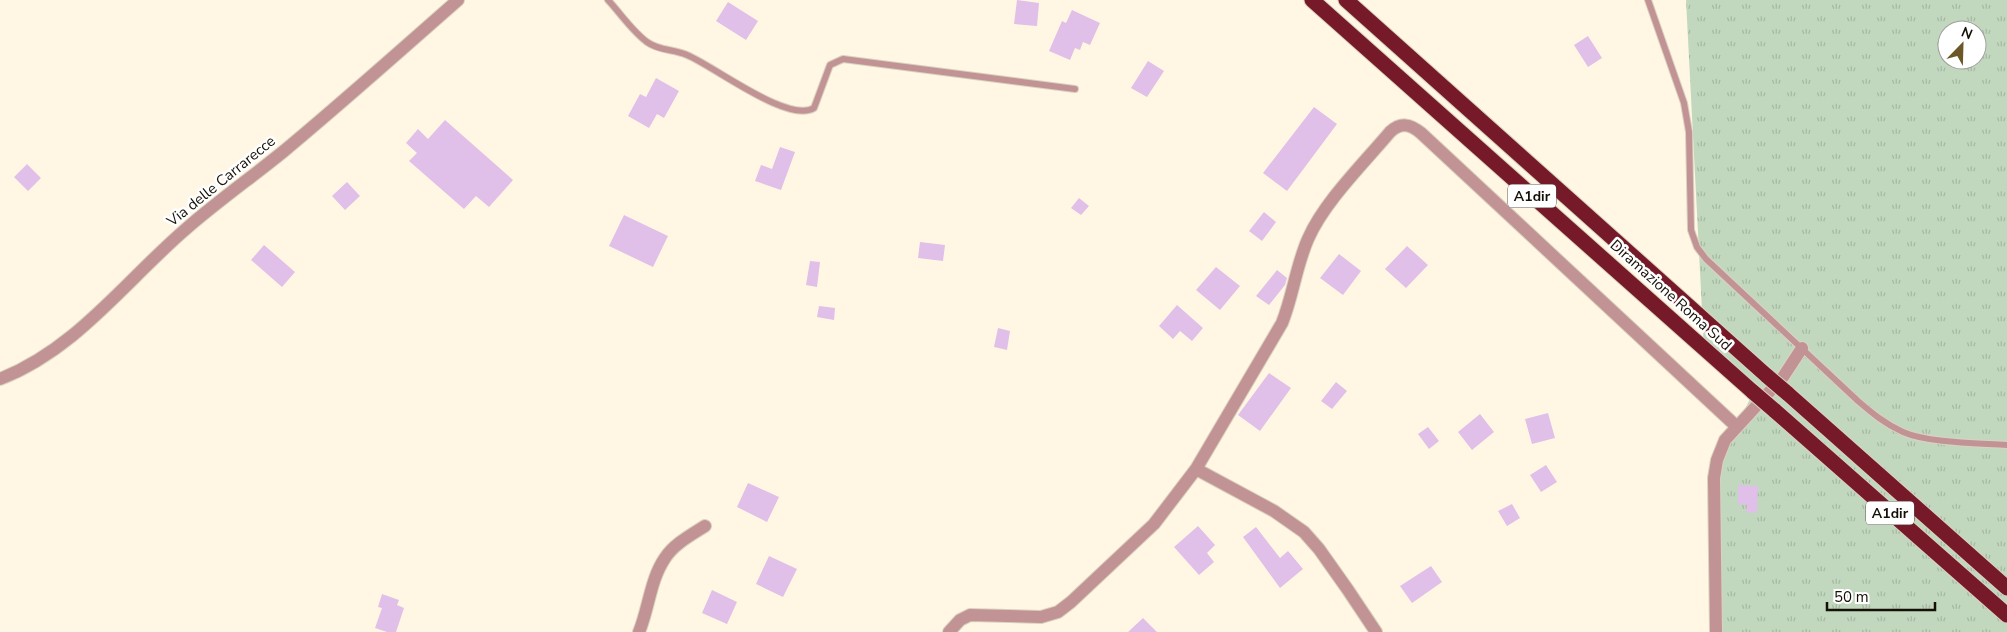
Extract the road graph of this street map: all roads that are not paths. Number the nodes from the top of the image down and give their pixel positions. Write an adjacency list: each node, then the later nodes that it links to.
1 (458, 0): 8 (street, Via delle Carrarecce)
2 (608, 0): 6 (lane)
3 (1312, 0): 14 (highway, Diramazione Roma Sud / A1dir, bridge)
4 (1346, 0): 13 (highway, Diramazione Roma Sud / A1dir, bridge)
5 (1648, 0): 7 (lane)
6 (1075, 89)
7 (1802, 348): 9 (street); 10 (lane)
8 (0, 379)
9 (1736, 426): 11 (street); 18 (street)
10 (2007, 445)
11 (1196, 469): 16 (street); 17 (street)
12 (704, 526): 15 (street)
13 (2007, 588)
14 (2007, 615)
15 (639, 632)
16 (949, 632)
17 (1376, 632)
18 (1716, 632)

